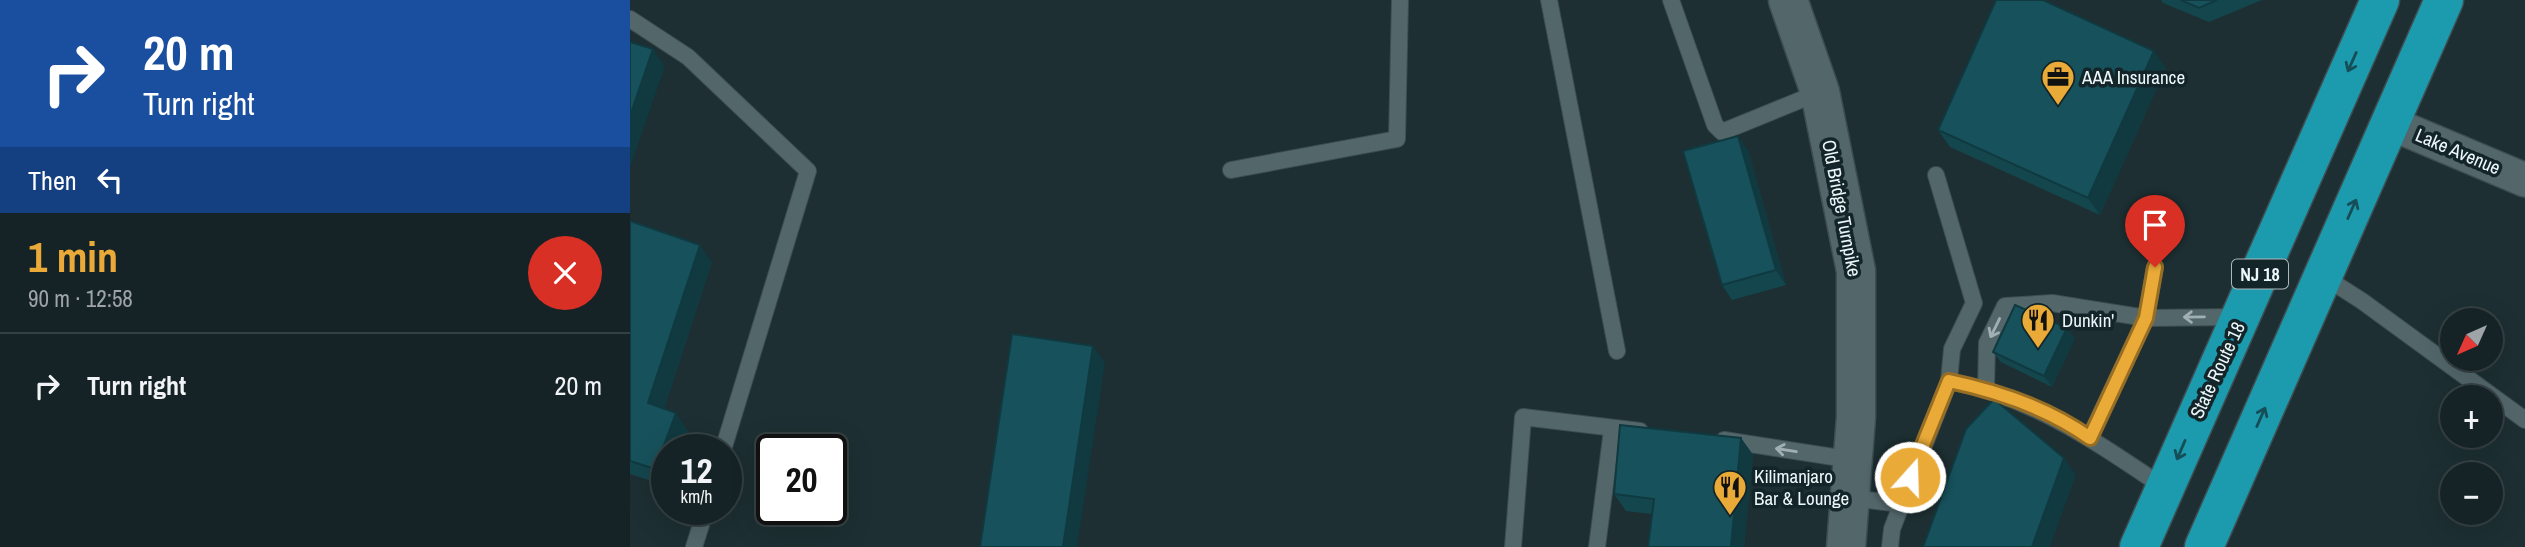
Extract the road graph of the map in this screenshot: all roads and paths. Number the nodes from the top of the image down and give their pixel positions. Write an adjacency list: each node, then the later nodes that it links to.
1 (1400, 0): 10 (lane)
2 (1549, 0): 17 (lane)
3 (1671, 0): 8 (lane)
4 (1788, 0): 8 (street, Old Bridge Turnpike)
5 (2380, 0): 15 (highway, State Route 18 / NJ 18, one-way to 15)
6 (2444, 0): 9 (highway, NJ 18)
7 (630, 19): 23 (lane)
8 (1821, 92): 26 (street, Old Bridge Turnpike)
9 (2390, 123): 12 (street, Lake Avenue); 14 (highway, NJ 18, one-way to 9)
10 (1231, 170)
11 (1936, 175): 18 (lane)
12 (2525, 180)
13 (2155, 267): 16 (lane)
14 (2323, 276): 20 (lane); 37 (highway, NJ 18, one-way to 14)
15 (2241, 317): 16 (lane, one-way to 16); 27 (highway, State Route 18 / NJ 18, one-way to 27)
16 (2146, 318): 19 (lane, one-way to 19); 25 (lane)
17 (1617, 351)
18 (1949, 381): 19 (lane); 29 (lane)
19 (1986, 389): 25 (lane)
20 (2525, 420)
21 (1612, 430): 22 (lane); 32 (lane); 33 (lane)
22 (1651, 432)
23 (728, 434)
24 (1703, 437): 26 (lane, one-way to 24)
25 (2090, 438): 27 (lane)
26 (1853, 460): 28 (street, Old Bridge Turnpike)
27 (2165, 488): 36 (highway, State Route 18 / NJ 18)
28 (1851, 498): 29 (lane); 34 (street, Old Bridge Turnpike)
29 (1901, 503): 35 (lane)
30 (701, 525): 31 (lane)
31 (694, 547)
32 (1513, 547)
33 (1597, 547)
34 (1846, 547)
35 (1890, 547)
36 (2139, 547)
37 (2204, 547)

